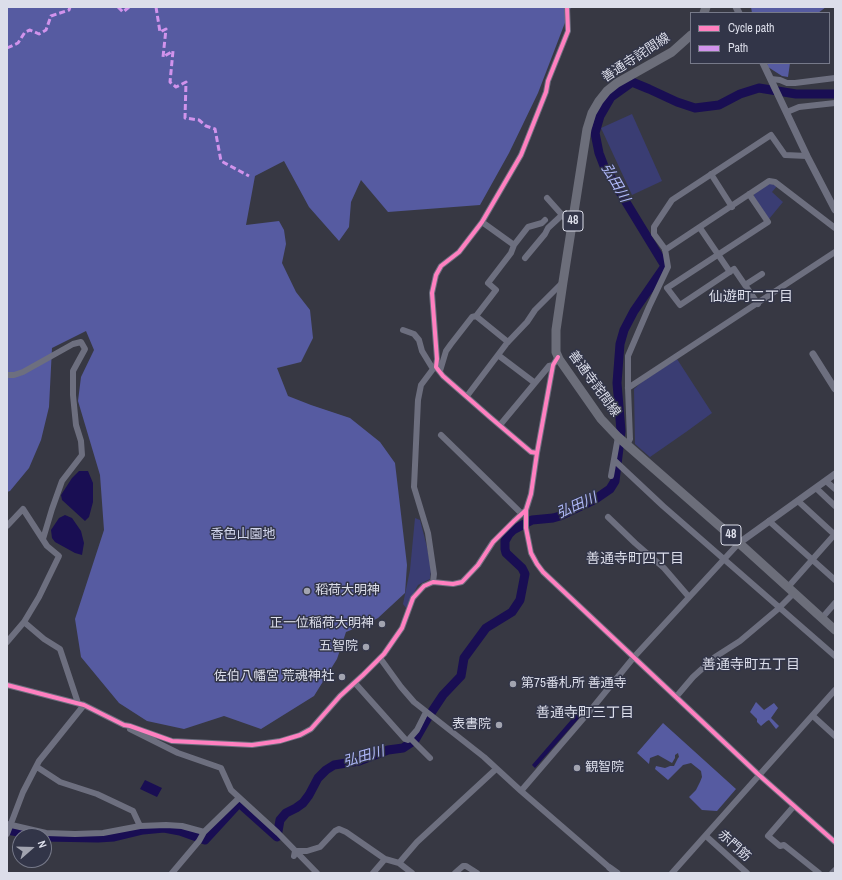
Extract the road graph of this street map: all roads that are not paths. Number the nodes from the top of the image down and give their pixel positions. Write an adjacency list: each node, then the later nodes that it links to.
1 (567, 7): 16 (street)
2 (690, 35): 17 (main road, 善通寺詫間線 / 48)
3 (764, 64): 5 (street)
4 (835, 78): 5 (street)
5 (772, 81): 7 (street)
6 (835, 103): 7 (street)
7 (786, 112): 8 (street)
8 (807, 156): 9 (street); 13 (street)
9 (711, 174): 12 (street); 21 (street)
10 (750, 194): 12 (street); 19 (street); 23 (street)
11 (547, 198): 14 (street)
12 (732, 207): 18 (street)
13 (835, 210)
14 (562, 215): 17 (street); 24 (street)
15 (545, 220): 20 (street)
16 (482, 222): 20 (street); 39 (street)
17 (572, 226): 27 (main road, 善通寺詫間線 / 48)
18 (700, 228): 21 (street); 23 (street)
19 (835, 228)
20 (514, 245): 32 (street)
21 (665, 250): 29 (street)
22 (835, 252): 31 (street)
23 (718, 255): 25 (street); 30 (street)
24 (525, 258)
25 (730, 272): 28 (street); 30 (street)
26 (762, 274): 28 (street)
27 (563, 282): 34 (street); 37 (main road, 善通寺詫間線 / 48)
28 (745, 285): 31 (street)
29 (658, 286): 30 (street); 42 (street)
30 (667, 288)
31 (758, 304): 42 (street)
32 (476, 316): 34 (street); 39 (street)
33 (403, 330): 39 (street)
34 (508, 342): 36 (street)
35 (813, 354): 43 (street)
36 (498, 355): 41 (street); 44 (street)
37 (558, 357): 38 (street); 47 (main road, 善通寺詫間線 / 48)
38 (553, 365): 41 (street); 48 (street)
39 (436, 369): 44 (street); 67 (street)
40 (7, 375): 62 (street)
41 (534, 383): 45 (street)
42 (628, 388): 47 (street)
43 (835, 389)
44 (467, 396): 45 (street)
45 (500, 425): 48 (street)
46 (441, 435): 57 (street)
47 (623, 442): 49 (street); 63 (main road, 善通寺詫間線 / 48)
48 (537, 453): 57 (street)
49 (615, 461): 51 (street); 64 (street)
50 (835, 474): 52 (street)
51 (611, 476)
52 (826, 481): 53 (street); 54 (street)
53 (816, 488): 55 (street); 56 (street)
54 (835, 489)
55 (798, 501): 59 (street); 61 (street)
56 (835, 506)
57 (524, 512): 67 (street); 77 (street)
58 (608, 517): 69 (street)
59 (769, 521): 63 (street); 65 (street)
60 (7, 526): 62 (street)
61 (835, 534): 65 (street)
62 (43, 539): 73 (street)
63 (740, 543): 64 (street); 68 (main road, 善通寺詫間線 / 48)
64 (724, 559): 69 (street); 71 (street)
65 (812, 560): 66 (street); 68 (street)
66 (835, 580)
67 (433, 582): 78 (street)
68 (791, 590): 71 (street); 72 (main road, 善通寺詫間線 / 48)
69 (689, 597): 77 (street)
70 (835, 603): 72 (street)
71 (779, 608): 76 (street); 82 (street)
72 (822, 618): 74 (main road, 善通寺詫間線 / 48)
73 (24, 622): 75 (street); 83 (street)
74 (835, 630)
75 (7, 642)
76 (835, 656)
77 (634, 657): 82 (street); 93 (street)
78 (380, 658): 79 (street); 84 (street)
79 (355, 683): 86 (street); 88 (street)
80 (7, 685): 83 (street)
81 (835, 690): 85 (street)
82 (676, 697): 92 (street)
83 (81, 704): 86 (street); 90 (street)
84 (426, 712): 88 (street); 91 (street)
85 (813, 716): 87 (street); 92 (street)
86 (124, 725): 94 (street)
87 (835, 736)
88 (410, 738): 89 (street)
89 (430, 758)
90 (37, 767): 96 (street); 97 (street)
91 (496, 768): 93 (street); 103 (street)
92 (759, 776): 95 (street); 99 (street)
93 (521, 791): 105 (street)
94 (239, 798): 98 (street); 101 (street)
95 (794, 806): 100 (street); 114 (street)
96 (140, 826): 97 (street); 98 (street)
97 (9, 829)
98 (204, 834): 106 (street)
99 (706, 836): 112 (street); 113 (street, 赤門筋)
100 (834, 840)
101 (295, 853): 102 (street); 107 (street)
102 (385, 859): 103 (street); 108 (street)
103 (399, 863): 109 (street)
104 (835, 870): 115 (street)
105 (615, 872)
106 (172, 873)
107 (317, 873)
108 (373, 873)
109 (412, 873)
110 (455, 873): 111 (street)
111 (477, 873)
112 (672, 873)
113 (747, 873)
114 (819, 873)
115 (832, 873)

